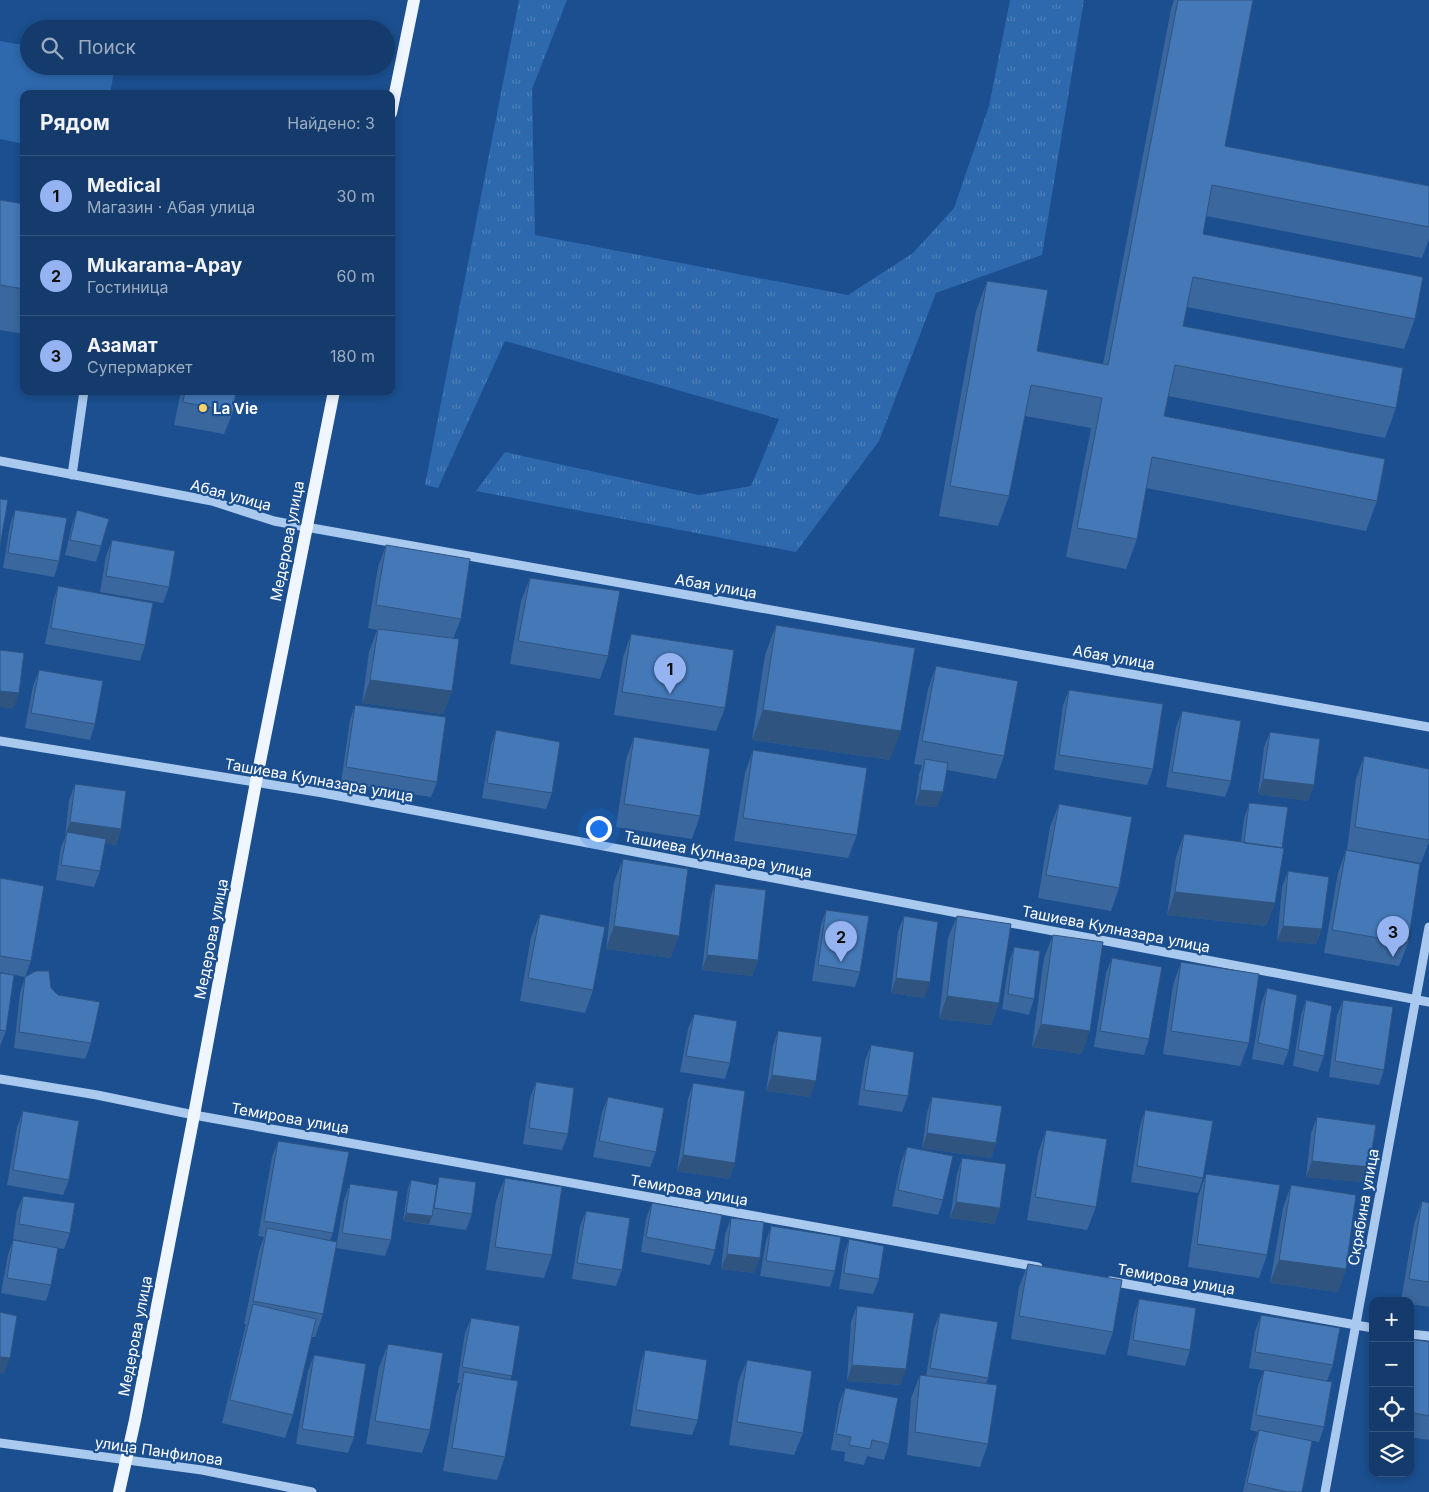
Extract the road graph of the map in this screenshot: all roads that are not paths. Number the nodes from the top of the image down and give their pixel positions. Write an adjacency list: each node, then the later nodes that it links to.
1 (414, 0): 2 (main road)
2 (395, 94)
3 (83, 395): 6 (street)
4 (333, 395): 7 (main road, Медерова улица)
5 (0, 461): 6 (street, Абая улица)
6 (72, 475): 7 (street, Абая улица)
7 (306, 527): 8 (street, Абая улица); 10 (main road, Медерова улица)
8 (1429, 727)
9 (0, 741): 10 (street, Ташиева Кулназара улица)
10 (256, 782): 12 (street, Ташиева Кулназара улица); 15 (main road, Медерова улица)
11 (1429, 927): 12 (street, Скрябина улица)
12 (1416, 999): 13 (street, Ташиева Кулназара улица); 18 (street, Скрябина улица)
13 (1429, 1002)
14 (0, 1079): 15 (street, Темирова улица)
15 (194, 1115): 16 (street, Темирова улица); 23 (main road, Медерова улица)
16 (1042, 1268)
17 (1101, 1279): 18 (street, Темирова улица)
18 (1355, 1325): 19 (street, Темирова улица); 26 (street, Скрябина улица)
19 (1369, 1327)
20 (1414, 1334): 21 (street)
21 (1429, 1336)
22 (0, 1443): 23 (street, улица Панфилова)
23 (127, 1460): 24 (main road, Медерова улица); 25 (street, улица Панфилова)
24 (118, 1492)
25 (312, 1492)
26 (1325, 1492)

